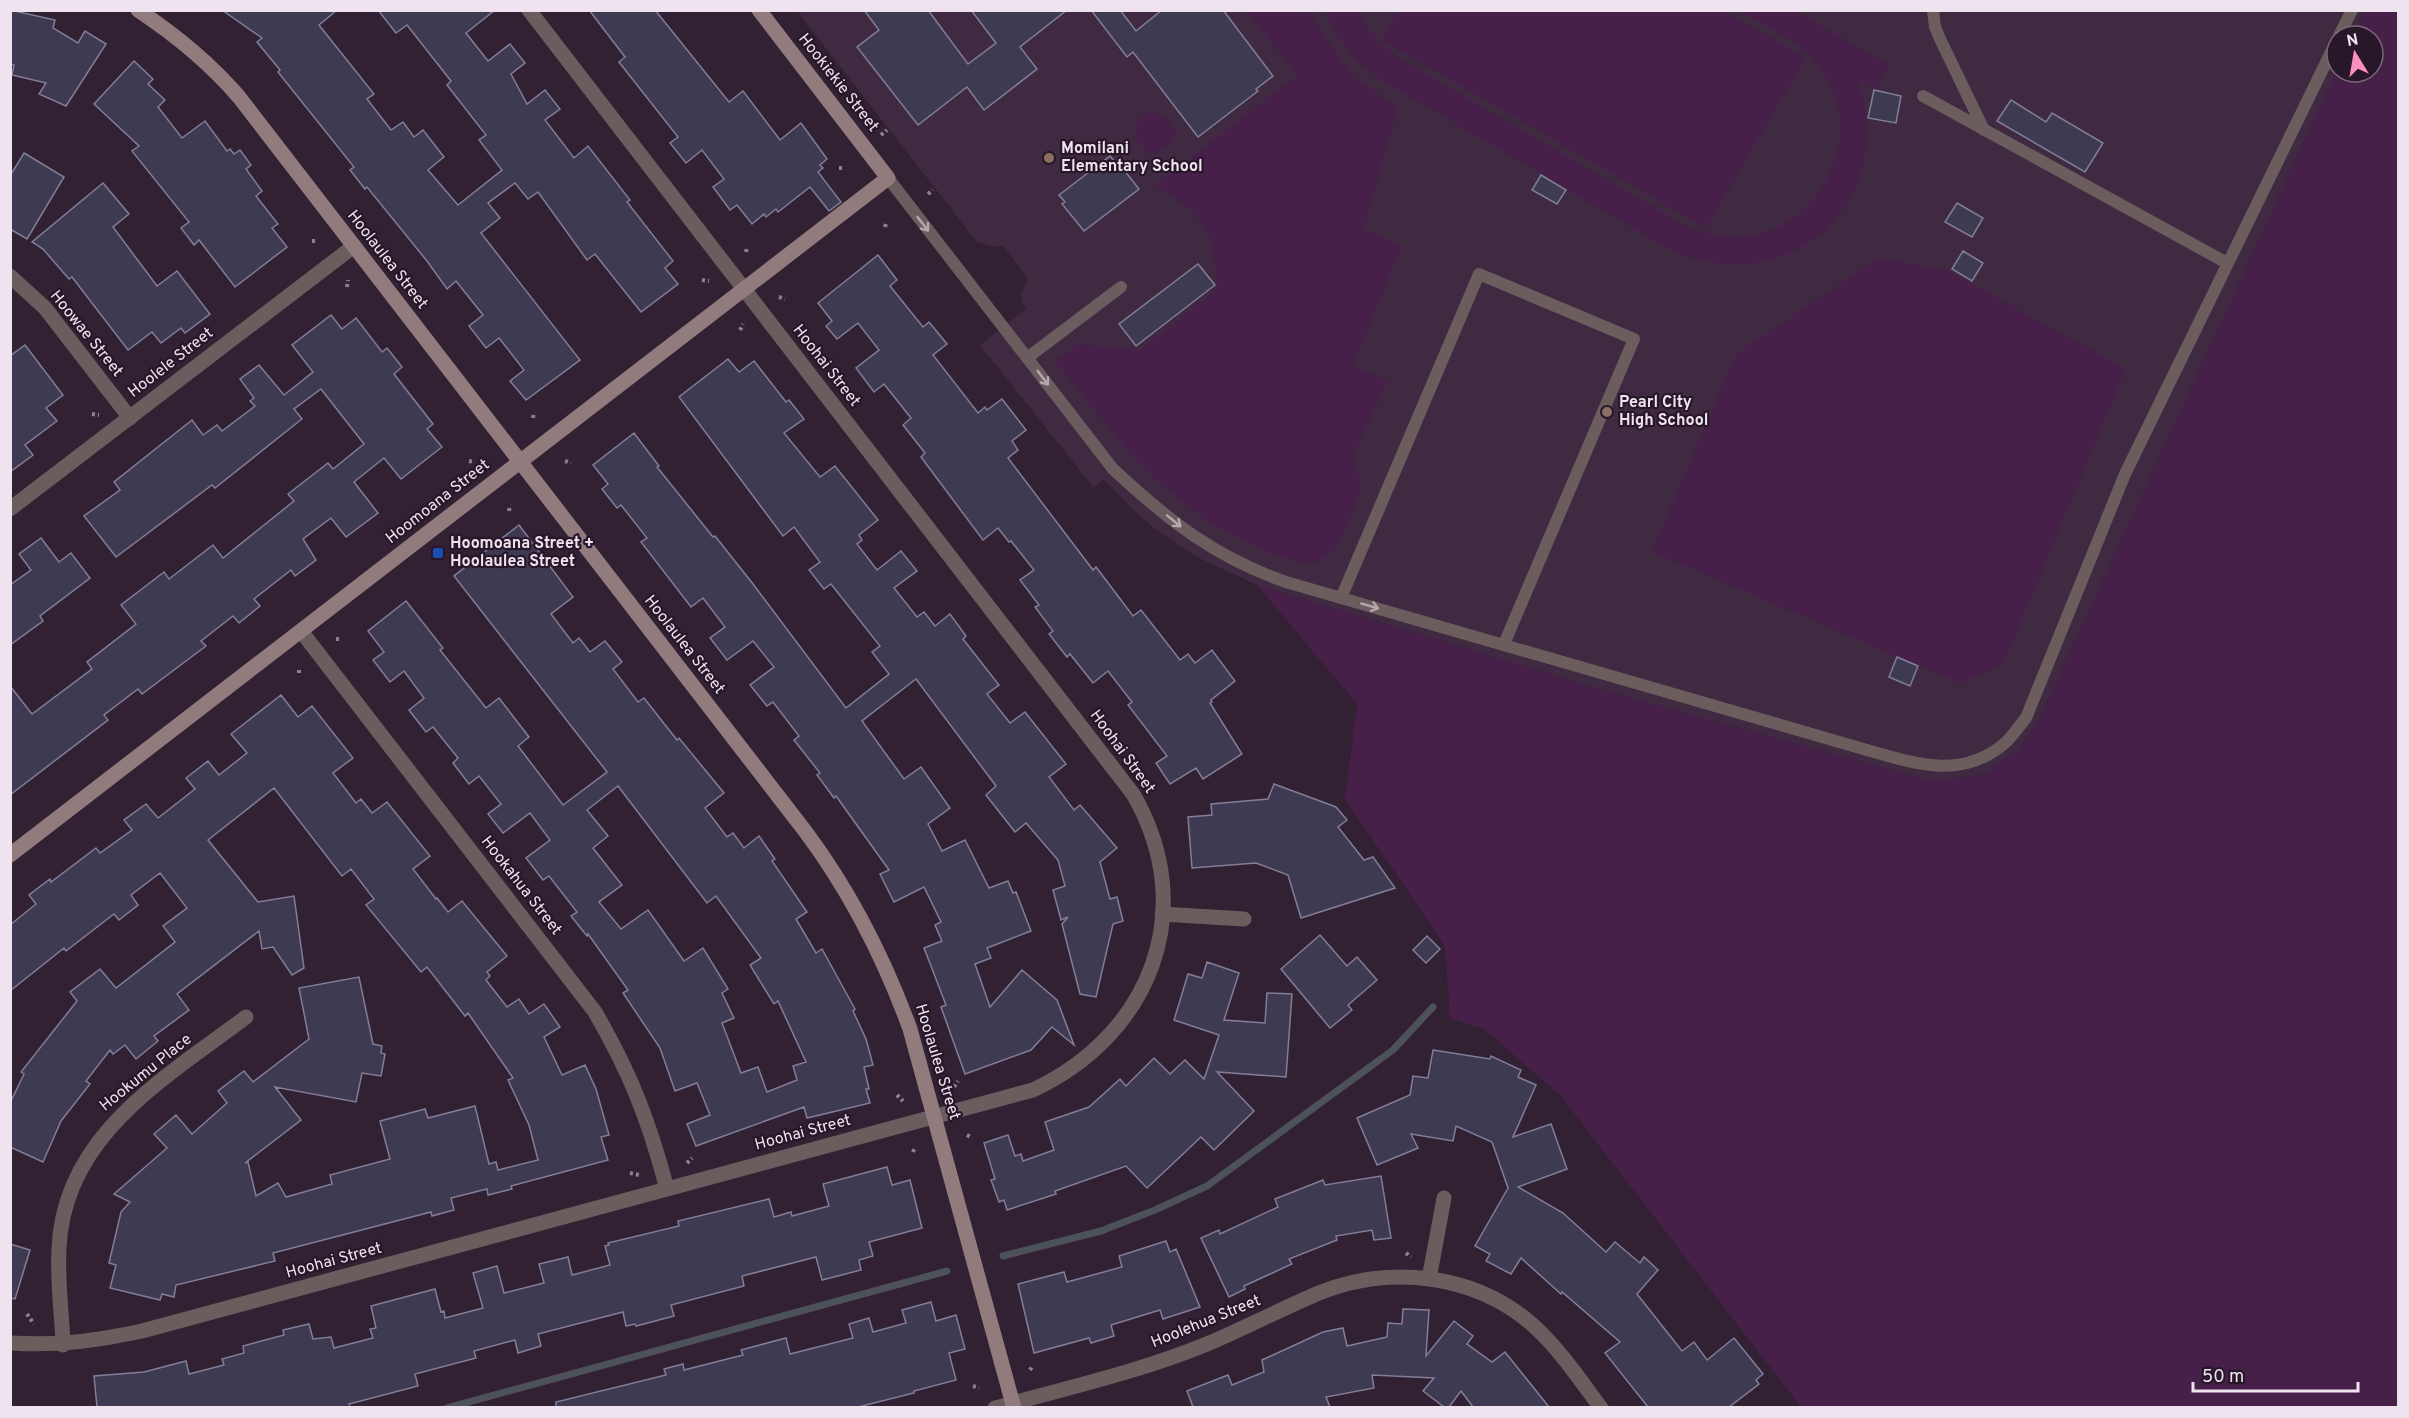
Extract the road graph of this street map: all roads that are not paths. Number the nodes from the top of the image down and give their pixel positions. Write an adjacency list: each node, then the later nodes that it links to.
1 (138, 10): 11 (street, Hoolaulea Street)
2 (529, 10): 15 (street, Hoohai Street)
3 (759, 10): 10 (street, Hookiekie Street)
4 (1933, 10): 9 (lane)
5 (2352, 10): 6 (lane)
6 (2345, 24)
7 (2325, 64): 12 (lane)
8 (1923, 96): 9 (lane)
9 (1985, 131): 12 (lane)
10 (888, 178): 15 (street, Hoomoana Street); 16 (lane, one-way to 16)
11 (354, 246): 17 (street, Hoolele Street); 18 (street, Hoolaulea Street)
12 (2227, 264): 22 (lane)
13 (10, 276): 17 (street, Hoowae Street)
14 (1121, 286): 16 (lane)
15 (744, 289): 18 (street, Hoomoana Street); 24 (street, Hoohai Street)
16 (1027, 358): 20 (lane, one-way to 20)
17 (130, 418): 19 (street, Hoolele Street)
18 (520, 462): 21 (street, Hoomoana Street); 27 (street, Hoolaulea Street)
19 (10, 509)
20 (1341, 598): 22 (lane, one-way to 22); 22 (lane)
21 (300, 631): 23 (street, Hoomoana Street); 28 (street, Hookahua Street)
22 (1504, 644)
23 (10, 855)
24 (1162, 914): 25 (street); 27 (street, Hoohai Street)
25 (1244, 919)
26 (246, 1017): 32 (street, Hookumu Place)
27 (935, 1116): 28 (street, Hoohai Street); 33 (street, Hoolaulea Street)
28 (667, 1189): 32 (street, Hoohai Street)
29 (1444, 1198): 30 (street)
30 (1429, 1280): 33 (street, Hoolehua Street); 35 (street, Hoolehua Street)
31 (10, 1343): 32 (street, Hoohai Street)
32 (63, 1345)
33 (1014, 1405): 34 (street, Hoolehua Street)
34 (995, 1407)
35 (1601, 1407)

